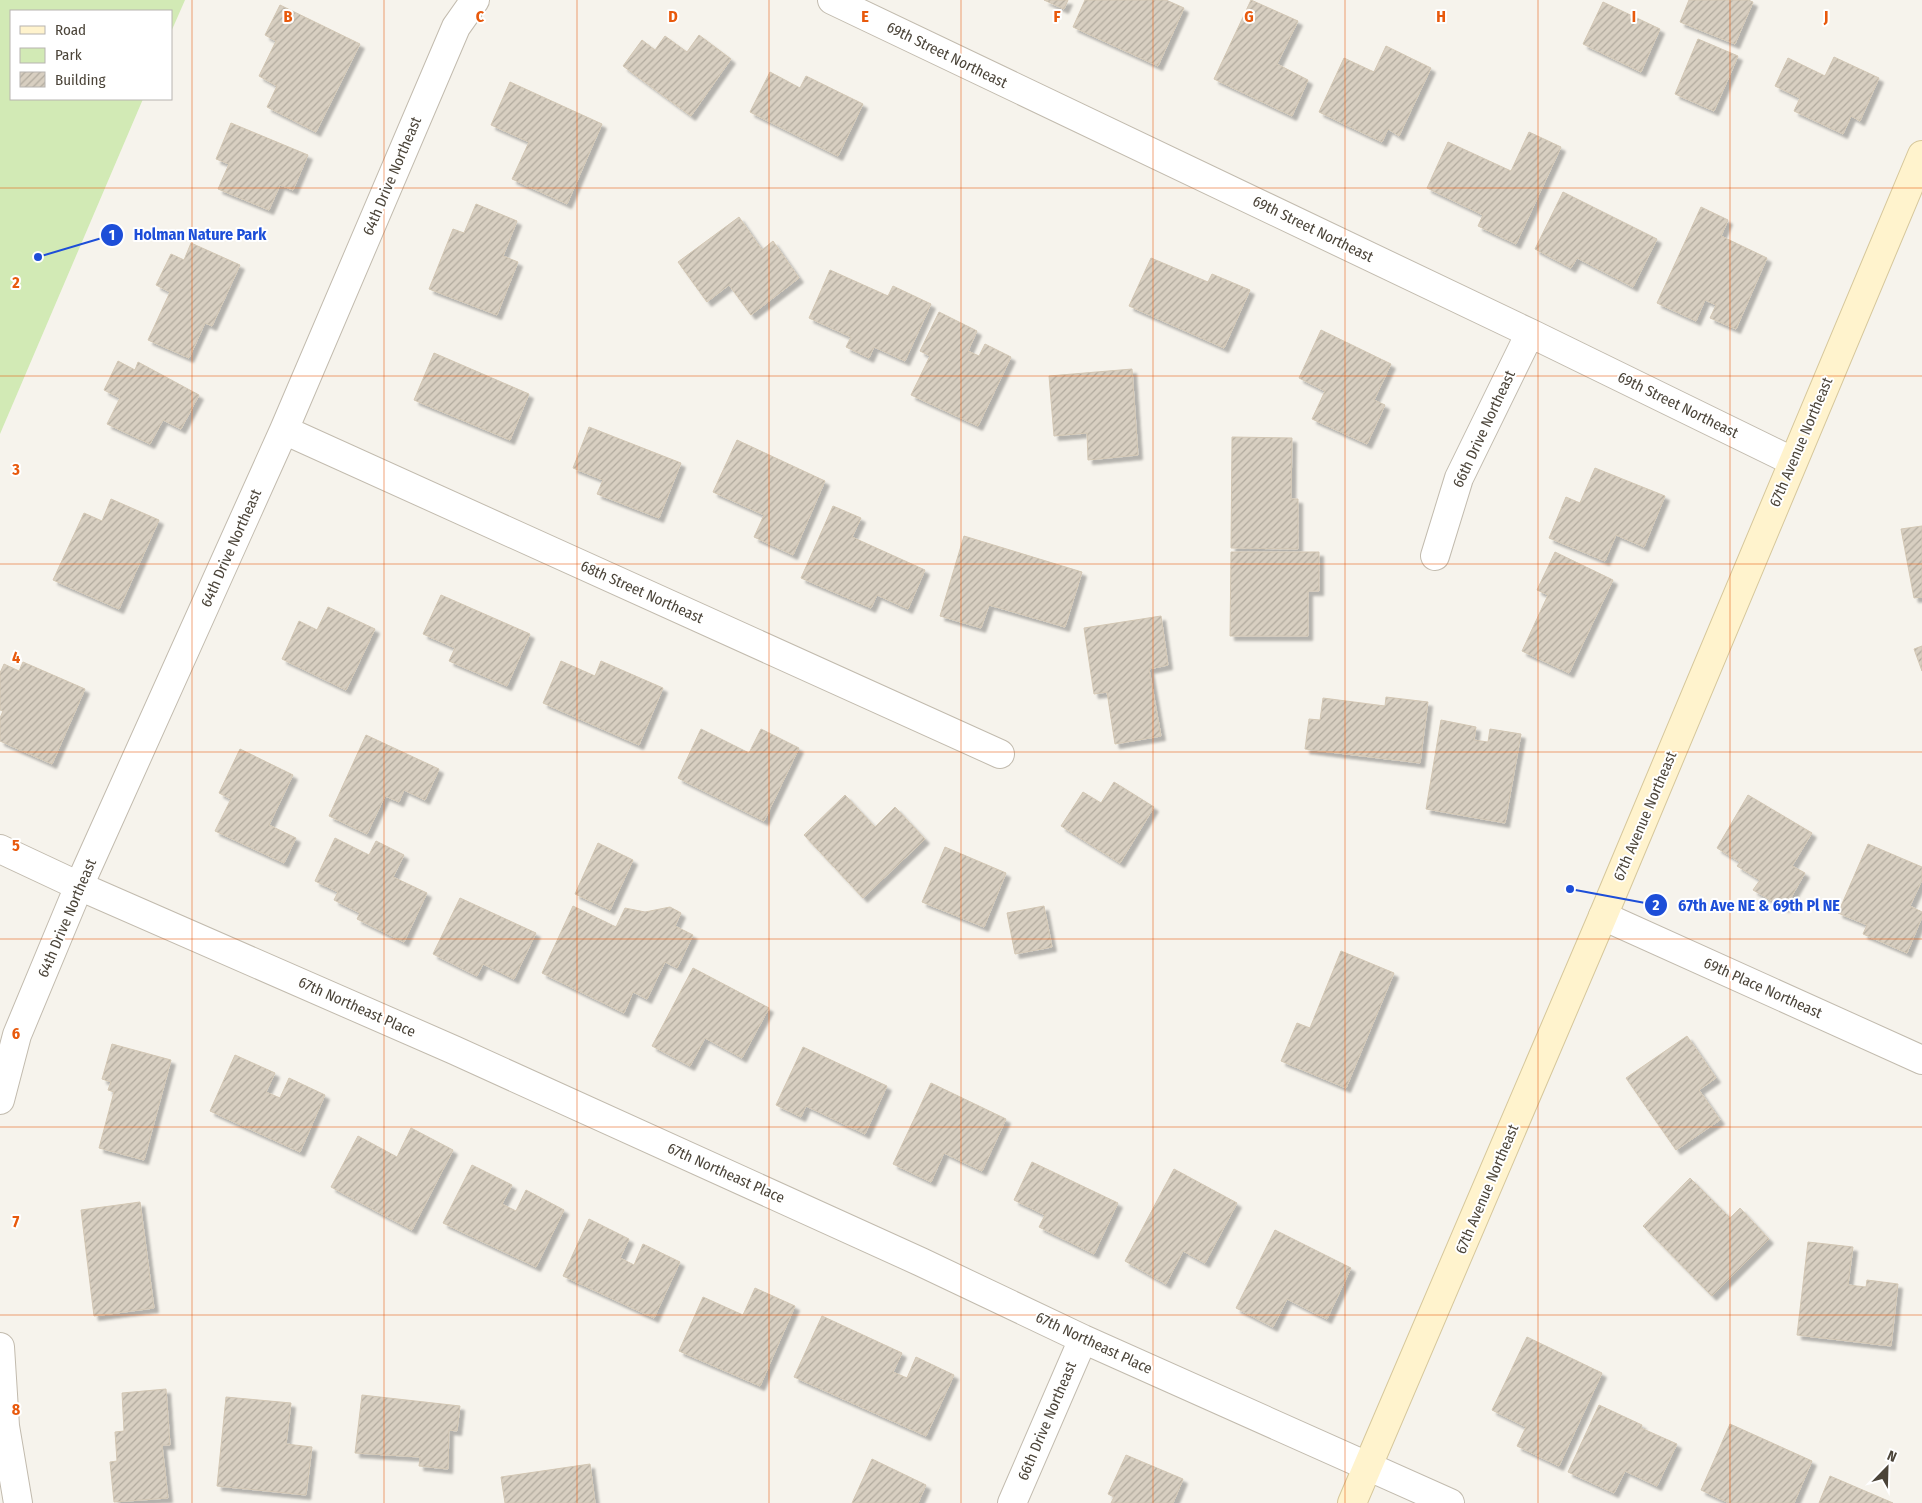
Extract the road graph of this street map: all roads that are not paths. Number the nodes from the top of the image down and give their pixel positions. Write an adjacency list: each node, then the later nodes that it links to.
1 (475, 0): 6 (street, 64th Drive Northeast)
2 (832, 0): 5 (street, 69th Street Northeast)
3 (1922, 155): 4 (main road, 67th Avenue Northeast)
4 (1916, 185): 7 (main road, 67th Avenue Northeast)
5 (1530, 333): 7 (street, 69th Street Northeast); 8 (street, 66th Drive Northeast)
6 (284, 430): 9 (street, 68th Street Northeast); 11 (street, 64th Drive Northeast)
7 (1792, 461): 12 (main road, 67th Avenue Northeast)
8 (1435, 556)
9 (1000, 754)
10 (0, 849): 11 (street, 67th Northeast Place)
11 (79, 886): 14 (street, 64th Drive Northeast); 15 (street, 67th Northeast Place)
12 (1603, 916): 13 (street, 69th Place Northeast); 18 (main road, 67th Avenue Northeast)
13 (1922, 1060)
14 (0, 1100)
15 (1083, 1339): 18 (street, 67th Northeast Place); 20 (street, 66th Drive Northeast)
16 (0, 1348): 17 (street)
17 (2, 1427): 19 (street)
18 (1368, 1466): 21 (main road, 67th Avenue Northeast); 22 (street, 67th Northeast Place)
19 (18, 1503)
20 (1012, 1503)
21 (1352, 1503)
22 (1450, 1503)

